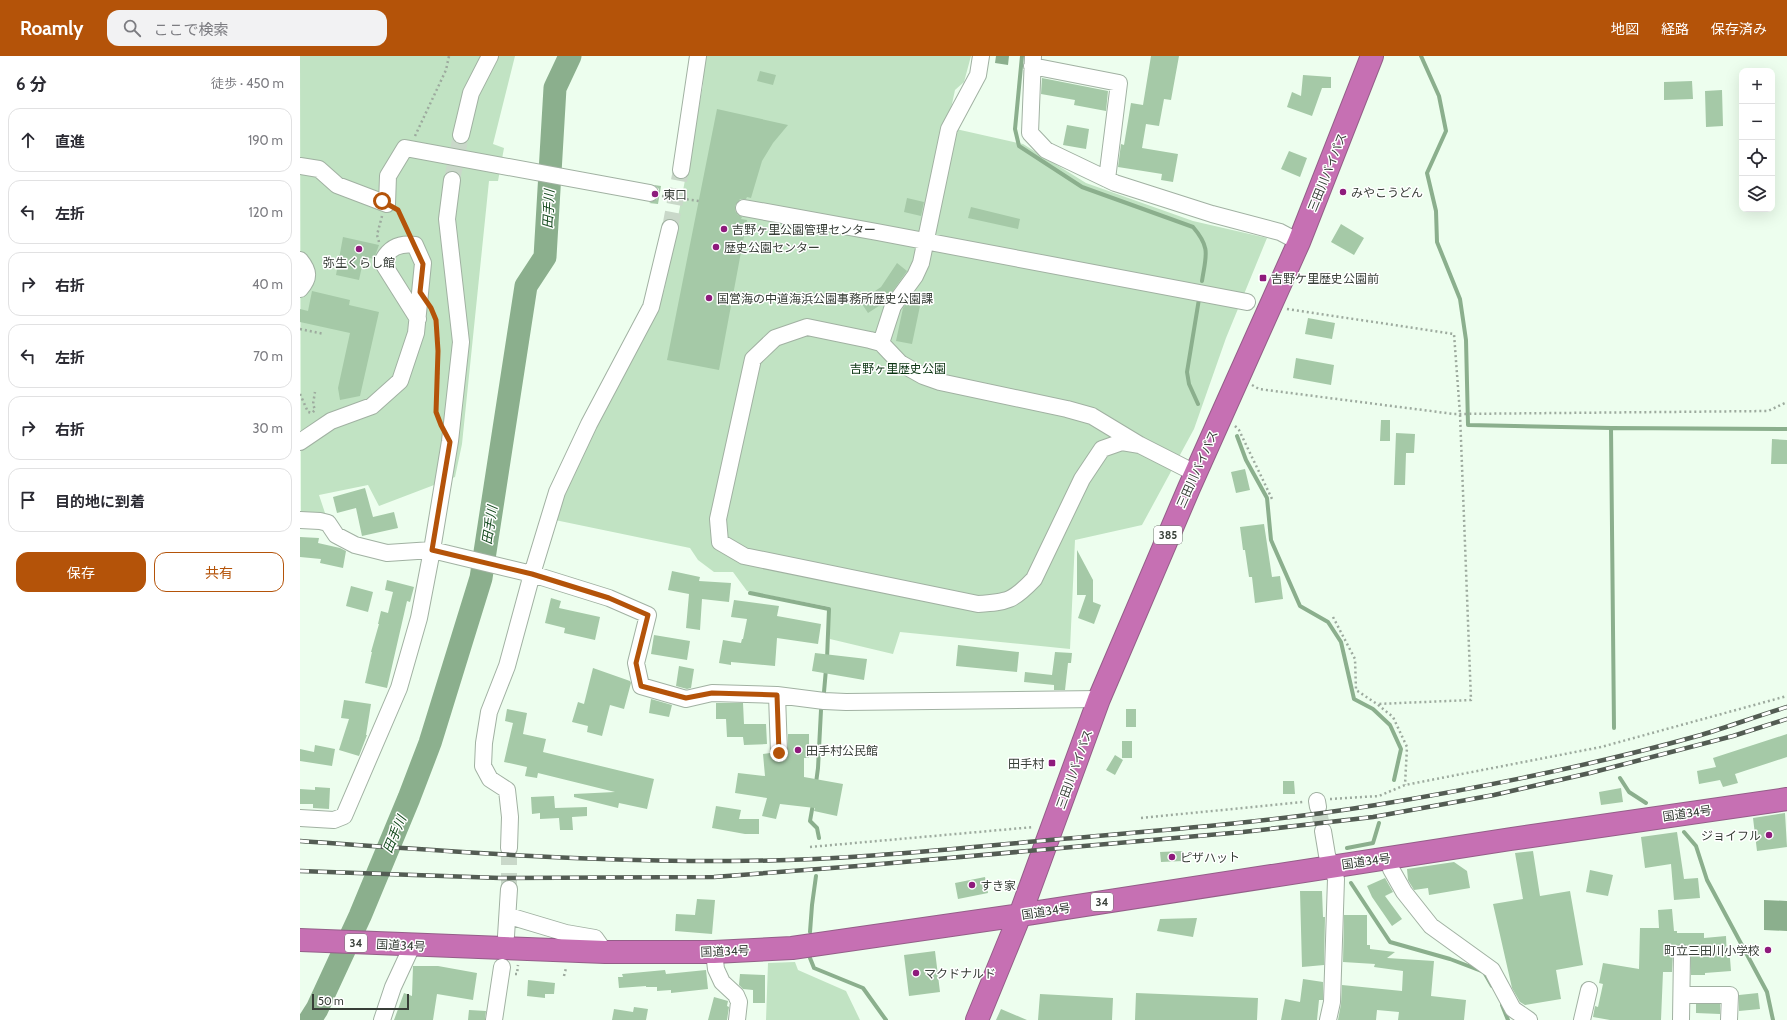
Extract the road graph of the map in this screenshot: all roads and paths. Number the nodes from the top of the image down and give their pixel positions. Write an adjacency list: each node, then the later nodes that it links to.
1 (450, 56): 8 (path)
2 (490, 56): 7 (street)
3 (698, 56): 10 (street)
4 (981, 56): 18 (street)
5 (1372, 56): 19 (highway, 三田川バイパス / 385)
6 (1033, 61): 11 (street); 11 (street)
7 (461, 135)
8 (405, 148): 13 (street); 15 (street)
9 (300, 166): 15 (street)
10 (681, 170)
11 (1107, 179): 19 (street)
12 (452, 180): 43 (street)
13 (655, 194): 14 (path)
14 (699, 201)
15 (387, 204): 20 (path); 22 (path)
16 (744, 208): 18 (street)
17 (670, 228): 44 (street)
18 (926, 242): 25 (street); 30 (street)
19 (1299, 242): 26 (highway, 三田川バイパス / 385)
20 (415, 245): 22 (street); 24 (street)
21 (300, 260): 23 (street)
22 (383, 260): 27 (street)
23 (300, 288)
24 (420, 292): 27 (street); 37 (path)
25 (1247, 302)
26 (1270, 306): 31 (highway, 三田川バイパス / 385); 36 (path)
27 (418, 319): 38 (street)
28 (300, 329): 29 (path)
29 (324, 334)
30 (881, 343): 39 (street); 39 (street)
31 (1238, 378): 35 (highway, 三田川バイパス / 385); 36 (path)
32 (315, 392): 33 (path)
33 (300, 394)
34 (1787, 402): 36 (path)
35 (1222, 414): 40 (highway, 三田川バイパス / 385); 41 (path)
36 (1460, 414): 49 (path)
37 (438, 418)
38 (300, 442)
39 (1140, 445): 40 (street)
40 (1195, 473): 48 (highway, 三田川バイパス / 385)
41 (1273, 501)
42 (300, 520): 43 (street)
43 (432, 550): 44 (street); 53 (street)
44 (532, 574): 46 (street); 58 (street)
45 (1333, 617): 49 (path)
46 (777, 695): 48 (street); 50 (street)
47 (1787, 696): 51 (path)
48 (1099, 699): 55 (highway, 三田川バイパス / 385)
49 (1377, 704): 51 (path)
50 (779, 753)
51 (1405, 785): 54 (path)
52 (1787, 799): 59 (highway, 国道34号 / 34)
53 (300, 818)
54 (1141, 818)
55 (1052, 828): 57 (path); 62 (highway, 三田川バイパス / 385)
56 (1323, 831): 60 (street)
57 (810, 847)
58 (509, 848)
59 (1388, 858): 60 (highway, 国道34号 / 34); 78 (street)
60 (1332, 866): 62 (highway, 国道34号 / 34); 77 (street)
61 (509, 889): 63 (street)
62 (1020, 915): 68 (highway, 国道34号 / 34); 76 (highway, 三田川バイパス / 385)
63 (508, 916): 64 (street); 67 (street)
64 (506, 936)
65 (300, 940): 66 (highway, 国道34号 / 34)
66 (412, 946): 67 (highway, 国道34号 / 34); 73 (street)
67 (605, 952): 68 (highway, 国道34号 / 34)
68 (714, 952): 75 (street)
69 (1682, 953): 72 (street)
70 (502, 967): 74 (street)
71 (1589, 990): 79 (street)
72 (1682, 995): 80 (street); 81 (street)
73 (382, 1020)
74 (494, 1020)
75 (737, 1020)
76 (977, 1020)
77 (1328, 1020)
78 (1529, 1020)
79 (1582, 1020)
80 (1681, 1020)
81 (1729, 1020)

